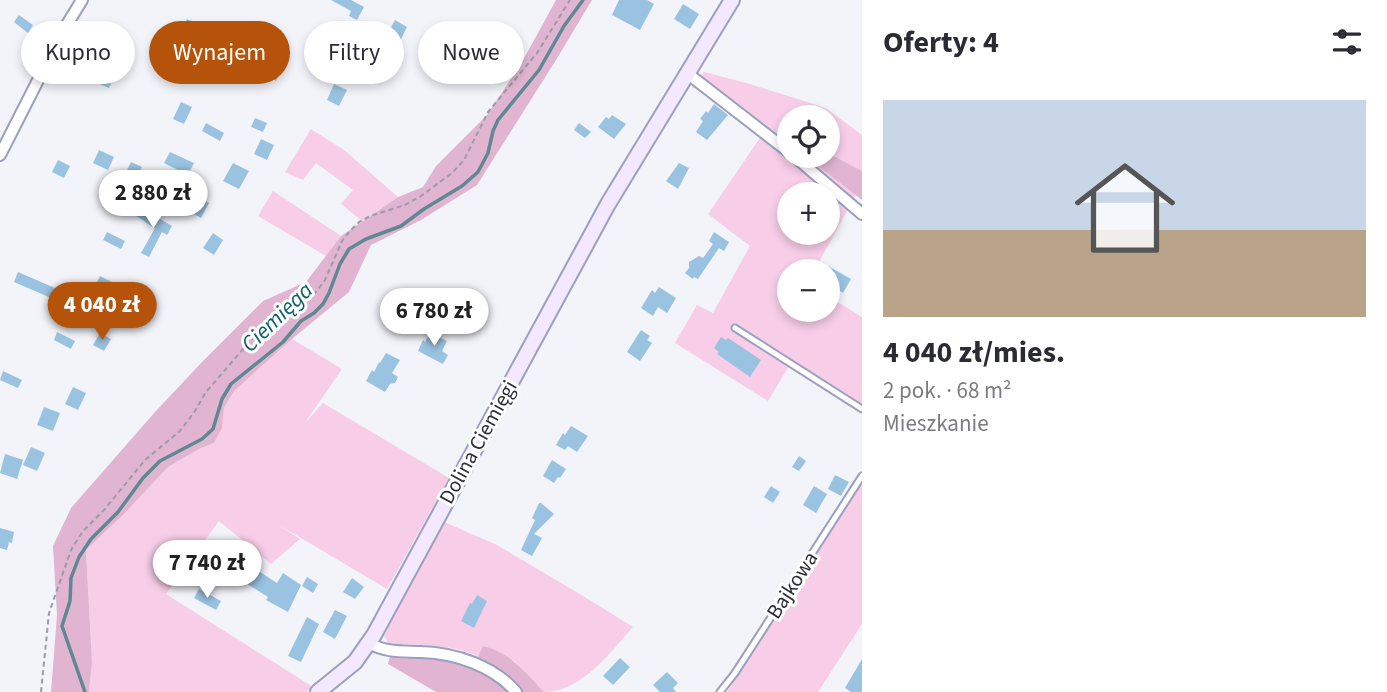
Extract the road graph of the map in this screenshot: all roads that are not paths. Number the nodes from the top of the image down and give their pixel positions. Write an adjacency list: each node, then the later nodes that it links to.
1 (82, 0): 5 (street)
2 (732, 0): 3 (street, Dolina Ciemięgi)
3 (687, 73): 4 (street); 11 (street, Dolina Ciemięgi)
4 (777, 143)
5 (0, 155)
6 (808, 168): 7 (street)
7 (862, 214)
8 (735, 328): 9 (lane)
9 (862, 409)
10 (862, 477): 14 (lane, Bajkowa)
11 (369, 643): 12 (street, Dolina Ciemięgi); 13 (street)
12 (318, 692)
13 (516, 692)
14 (720, 692)

